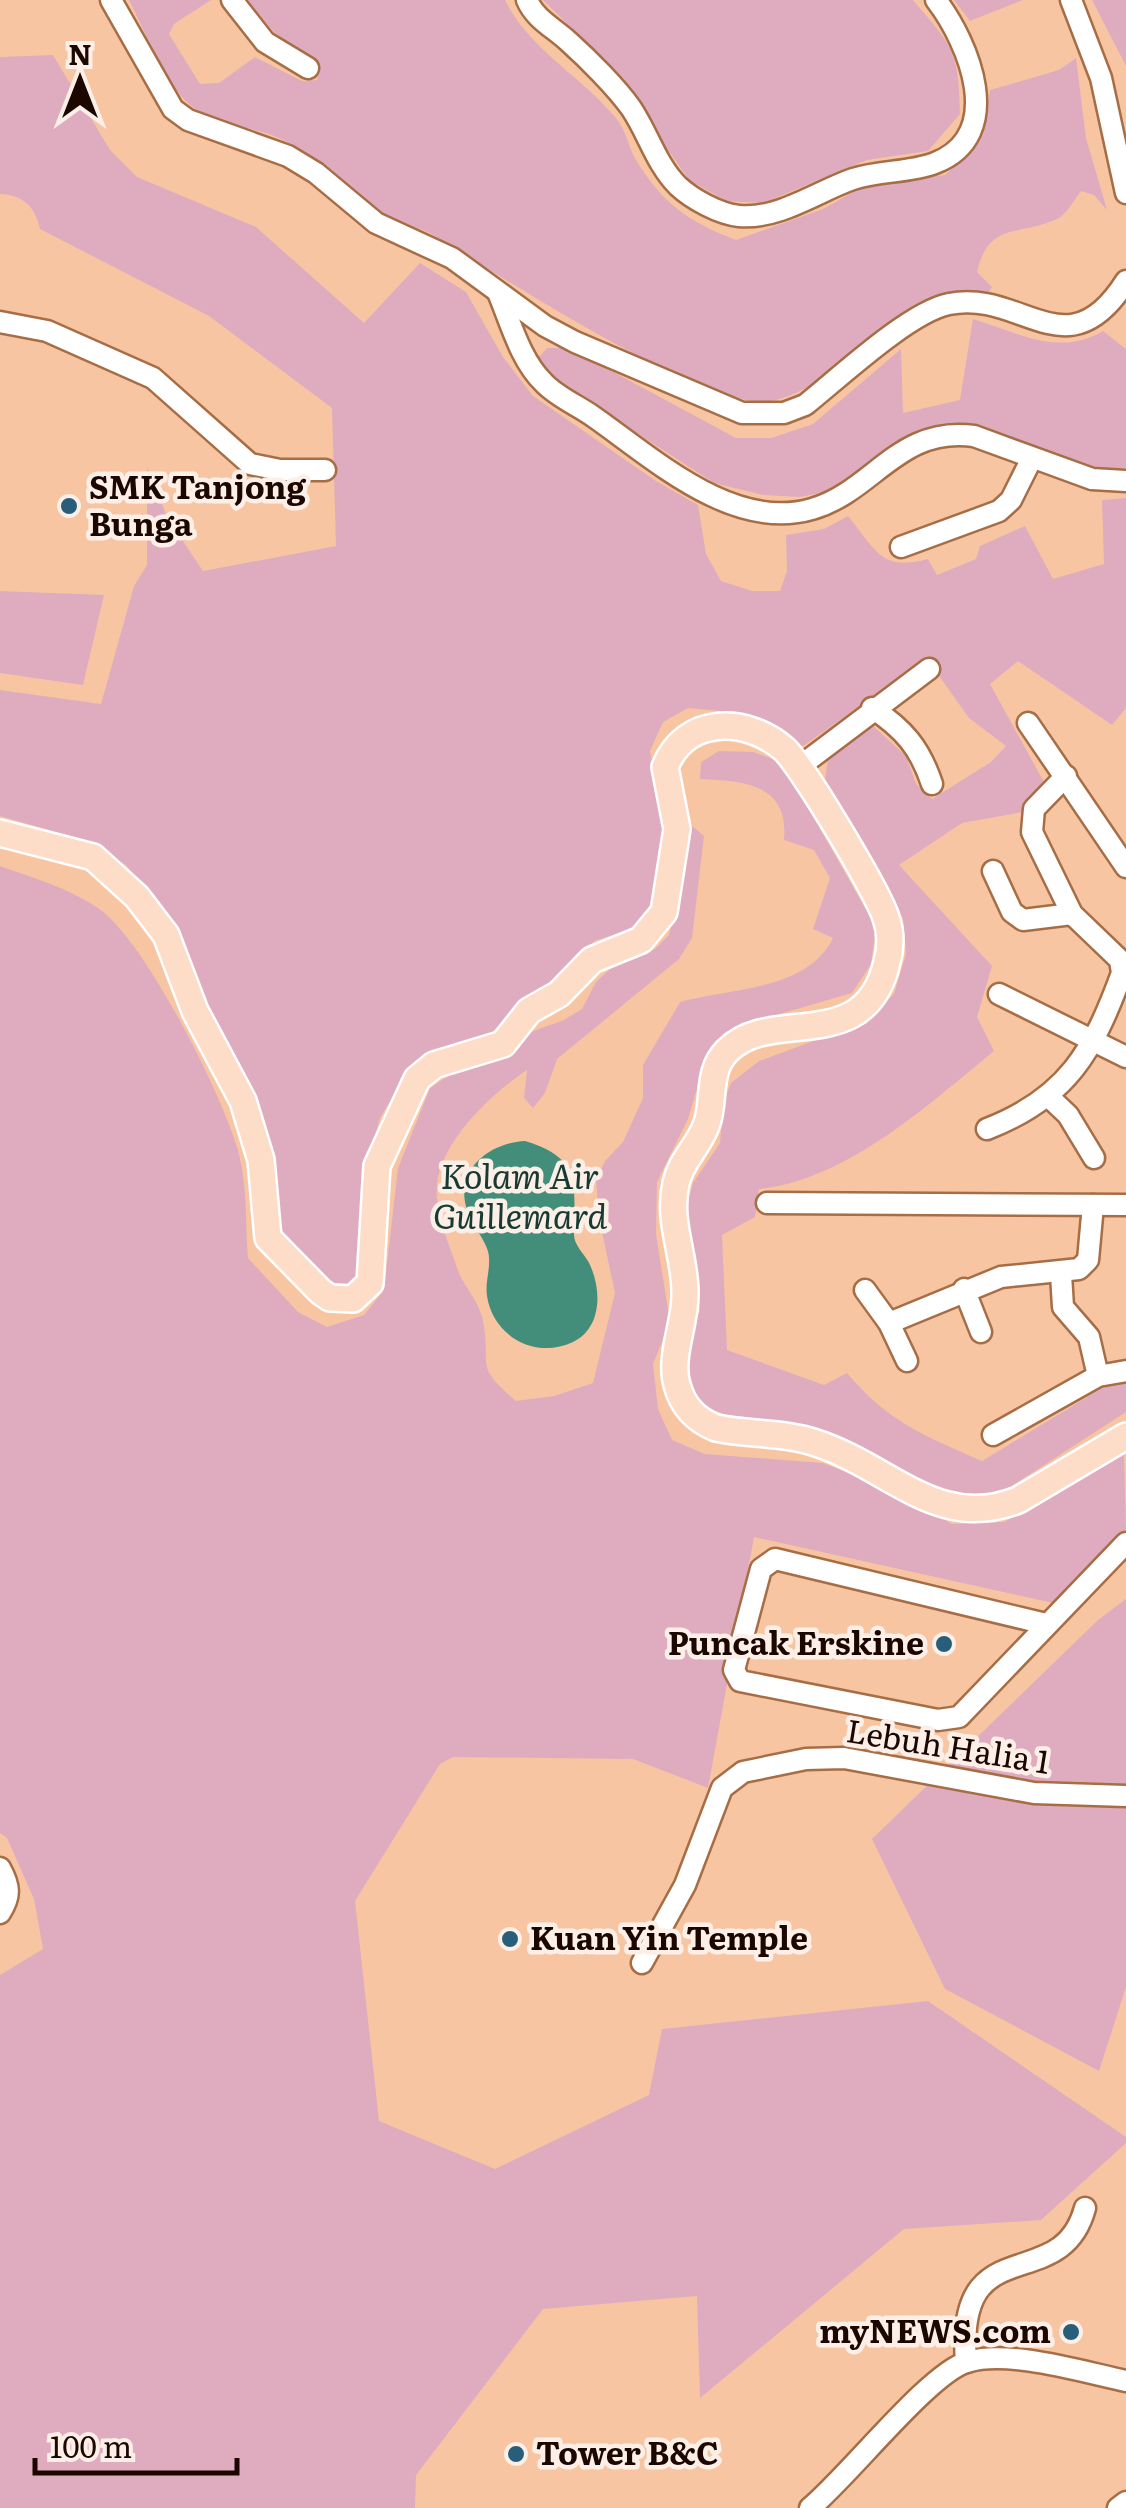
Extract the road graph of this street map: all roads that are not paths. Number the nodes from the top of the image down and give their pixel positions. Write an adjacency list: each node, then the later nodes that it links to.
1 (112, 0): 9 (street)
2 (232, 0): 6 (street)
3 (526, 0): 4 (street)
4 (936, 0)
5 (1070, 0): 7 (street)
6 (308, 68)
7 (1126, 193)
8 (1126, 281): 9 (street)
9 (498, 293): 11 (street)
10 (0, 322): 12 (street)
11 (1032, 458): 13 (street); 14 (street)
12 (325, 470)
13 (1126, 480)
14 (901, 547)
15 (929, 670): 16 (street)
16 (872, 708): 18 (street); 20 (street)
17 (1028, 723): 19 (street)
18 (799, 767): 21 (main road); 43 (main road)
19 (1066, 776): 22 (street); 24 (street)
20 (932, 784)
21 (0, 834)
22 (1126, 866)
23 (993, 870): 24 (street)
24 (1072, 914): 26 (street)
25 (999, 994): 26 (street)
26 (1090, 1040): 27 (street); 28 (street)
27 (1126, 1057)
28 (1050, 1098): 29 (street); 30 (street)
29 (987, 1129)
30 (1094, 1158)
31 (767, 1204): 32 (street)
32 (1092, 1205): 33 (street); 34 (street)
33 (1126, 1205)
34 (1061, 1274): 35 (street); 41 (street)
35 (964, 1288): 37 (street); 38 (street)
36 (865, 1290): 37 (street)
37 (889, 1323): 39 (street)
38 (980, 1332)
39 (906, 1361)
40 (1126, 1372): 41 (street)
41 (1098, 1376): 42 (street)
42 (993, 1435)
43 (1124, 1438)
44 (1126, 1543): 45 (street)
45 (1046, 1624): 45 (street)
46 (1126, 1796): 49 (street, Lebuh Halia 1)
47 (0, 1868): 48 (street)
48 (0, 1913)
49 (642, 1963)
50 (1086, 2208): 51 (street)
51 (966, 2362): 52 (street); 54 (street)
52 (1126, 2381)
53 (1126, 2502): 55 (street)
54 (810, 2508)
55 (1118, 2508)

